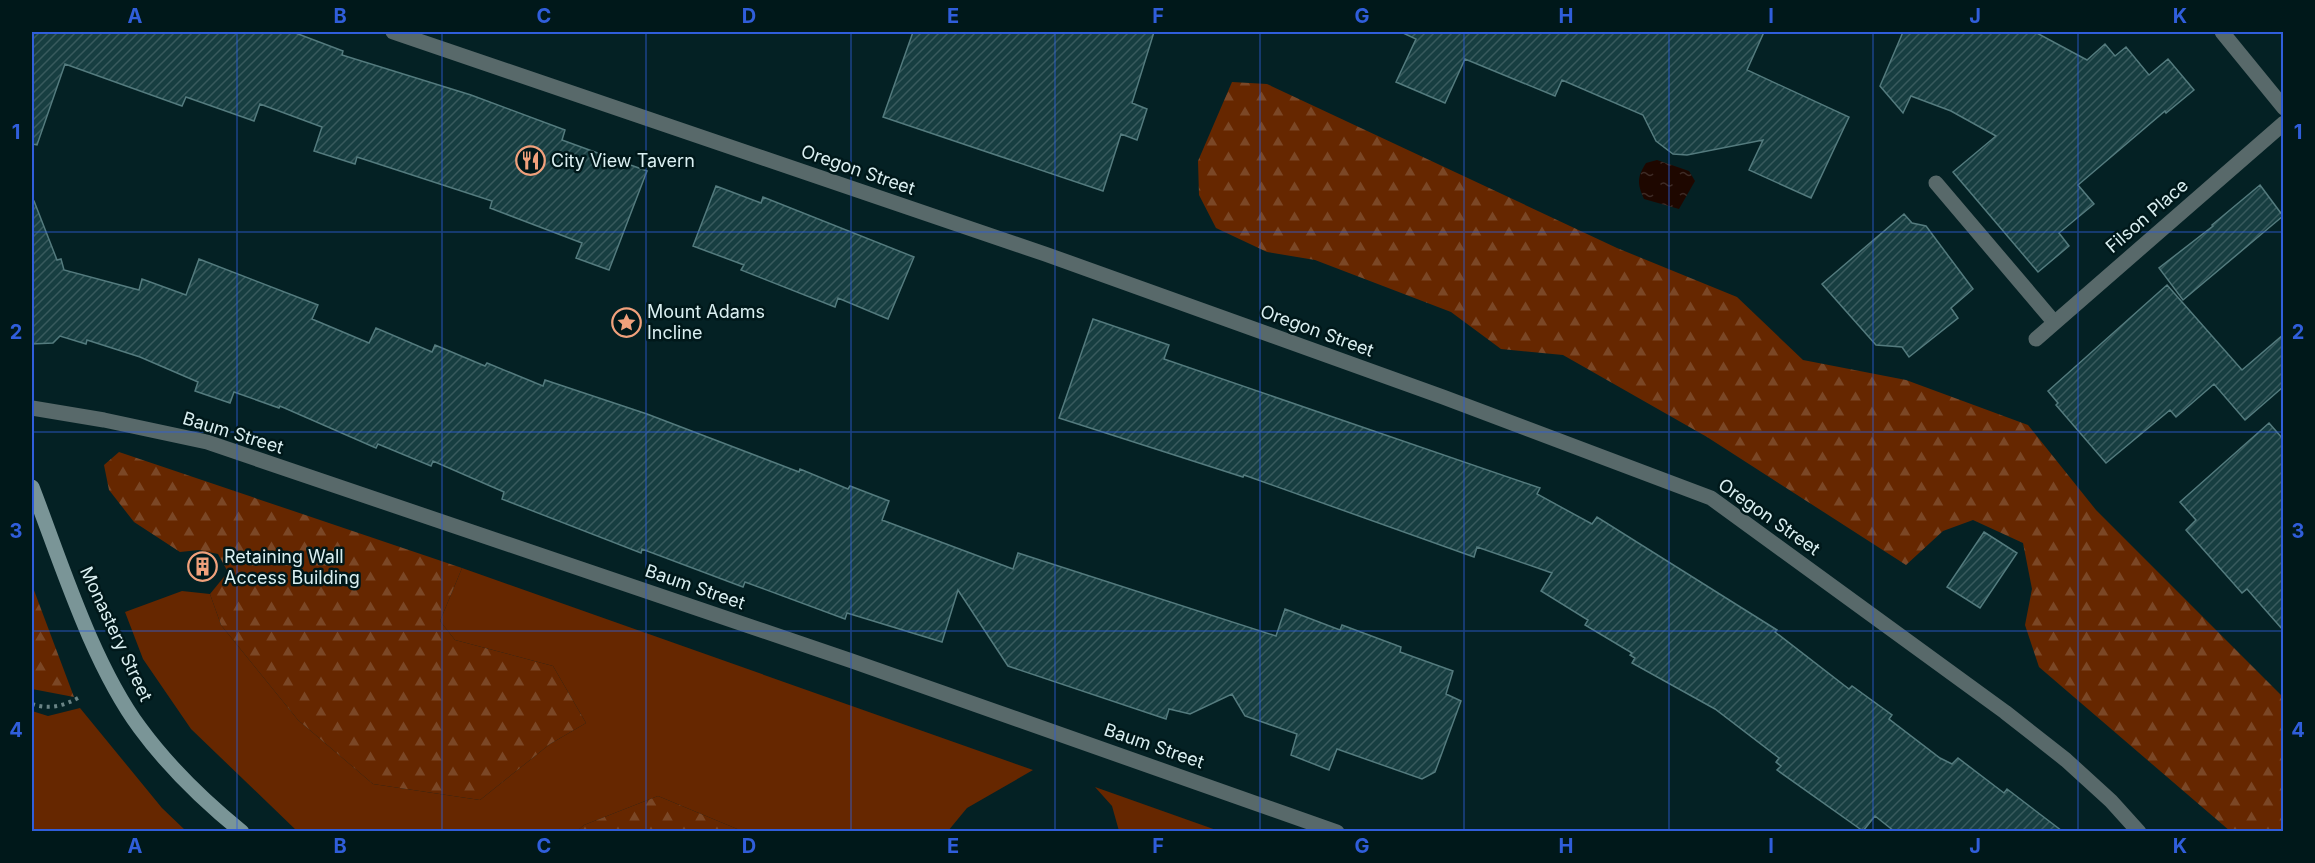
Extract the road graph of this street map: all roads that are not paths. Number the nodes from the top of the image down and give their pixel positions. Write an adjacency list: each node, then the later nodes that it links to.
1 (393, 32): 12 (street, Oregon Street)
2 (2222, 32): 3 (street)
3 (2283, 108)
4 (2283, 123): 6 (street, Filson Place)
5 (1936, 183): 6 (street)
6 (2054, 322): 7 (street, Filson Place)
7 (2036, 339)
8 (32, 408): 11 (street, Baum Street)
9 (32, 487): 10 (street, Monastery Street)
10 (242, 831)
11 (1337, 831)
12 (2139, 831)

